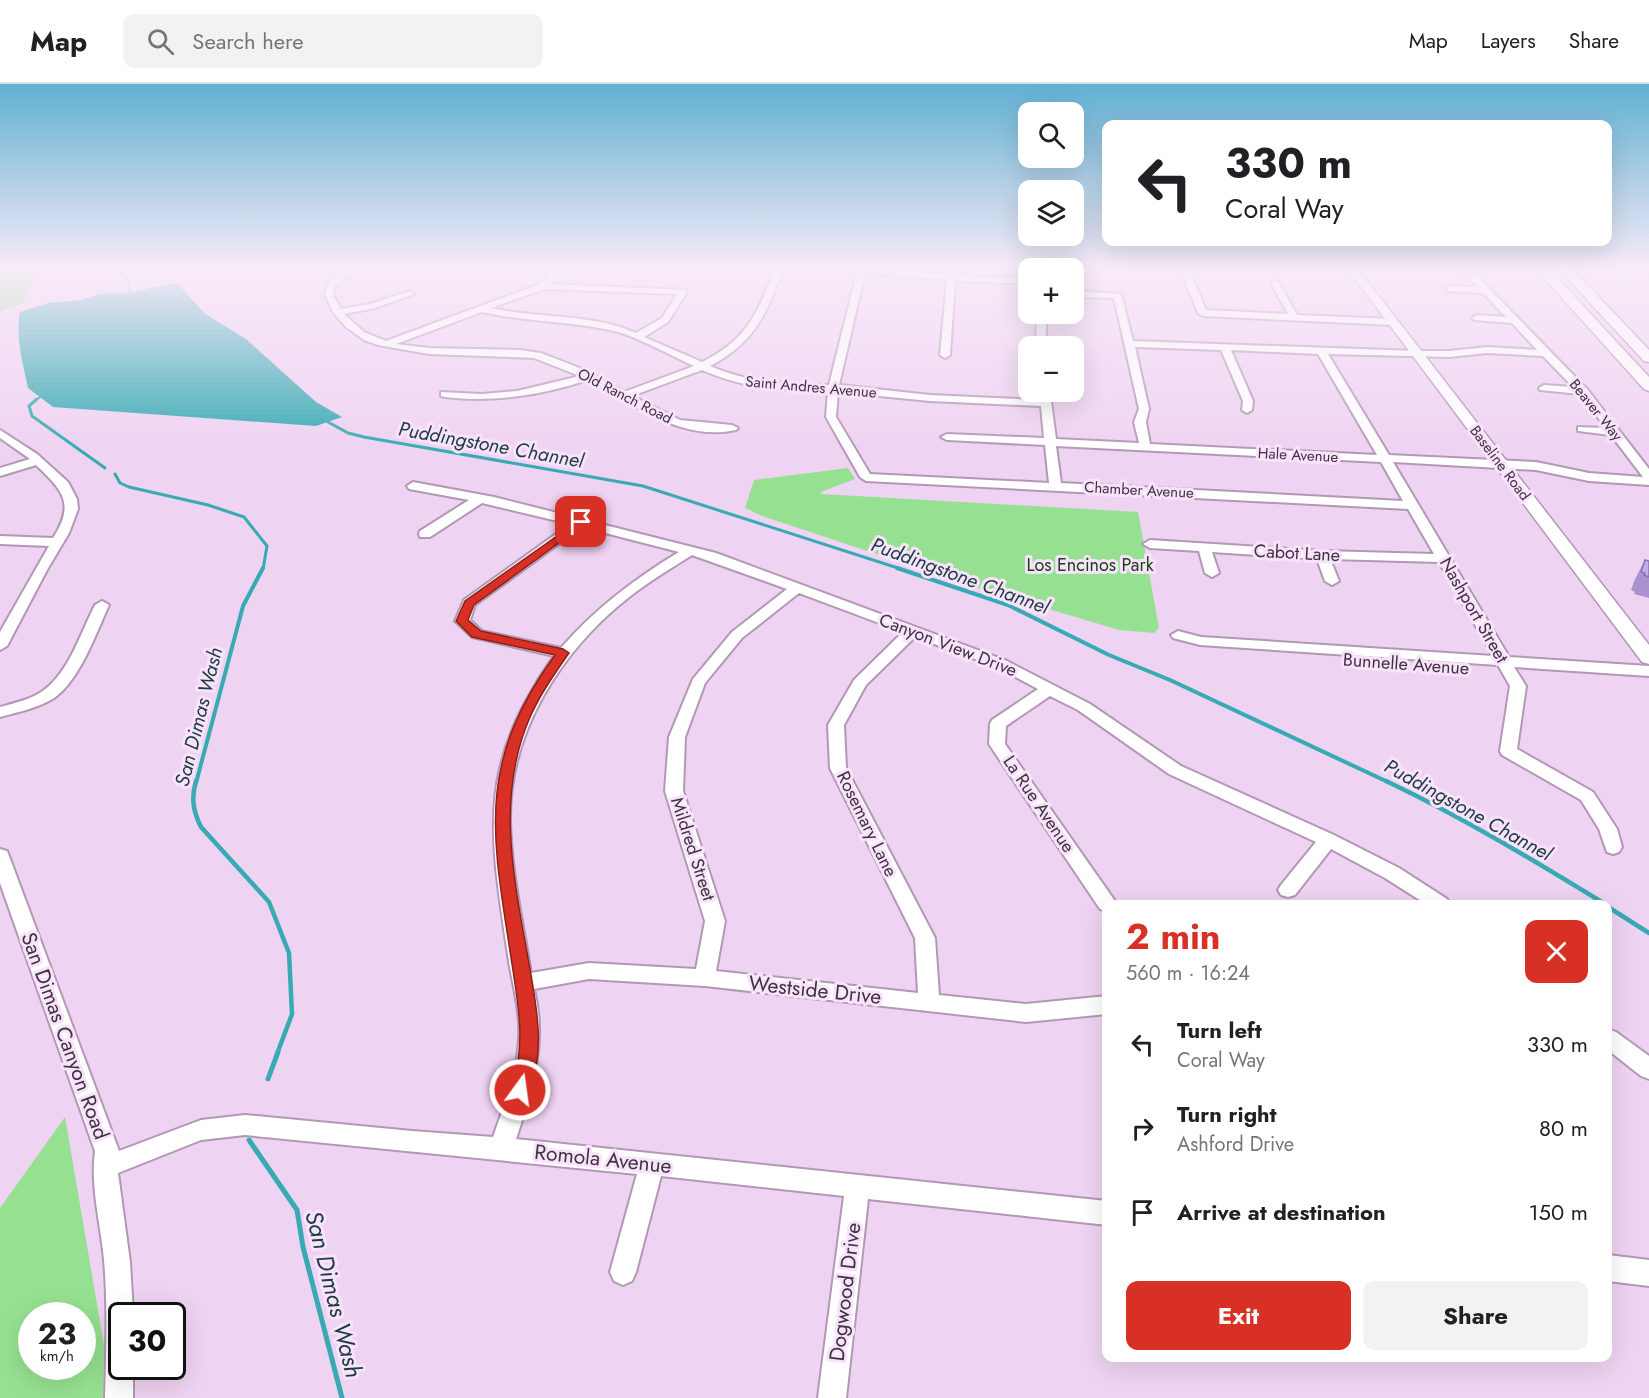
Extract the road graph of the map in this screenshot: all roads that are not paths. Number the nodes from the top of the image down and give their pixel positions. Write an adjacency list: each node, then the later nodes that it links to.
1 (353, 329): 18 (street, Old Ranch Road)
2 (427, 329): 18 (street)
3 (620, 329): 16 (street, Saint Andres Avenue)
4 (656, 329): 16 (street)
5 (750, 329): 27 (street)
6 (847, 329): 31 (street)
7 (947, 329): 25 (street)
8 (1125, 329): 19 (street)
9 (1399, 329): 24 (main road, Baseline Road)
10 (1525, 329): 23 (street, Beaver Way)
11 (1597, 329): 30 (highway)
12 (1606, 329): 28 (highway)
13 (1622, 329): 26 (highway)
14 (1630, 329): 22 (highway)
15 (1636, 329): 17 (highway)
16 (636, 336): 27 (street, Saint Andres Avenue)
17 (1649, 341)
18 (387, 344): 29 (street, Old Ranch Road)
19 (1128, 344): 20 (street); 45 (street)
20 (1225, 348): 21 (street); 38 (street)
21 (1321, 350): 24 (street); 46 (street, Nashport Street)
22 (1649, 350)
23 (1548, 352): 24 (street); 33 (street, Beaver Way)
24 (1417, 354): 48 (main road, Baseline Road)
25 (945, 355)
26 (1649, 358)
27 (701, 366): 31 (street, Saint Andres Avenue); 35 (street)
28 (1649, 375)
29 (588, 377): 34 (street); 35 (street, Old Ranch Road)
30 (1649, 386)
31 (832, 388): 36 (street, Saint Andres Avenue); 51 (street, Chamber Avenue)
32 (1544, 388): 33 (street)
33 (1583, 390): 41 (street, Beaver Way)
34 (445, 394)
35 (622, 396): 39 (street, Old Ranch Road)
36 (1018, 397)
37 (1046, 402): 44 (street)
38 (1247, 410)
39 (732, 428)
40 (1582, 429): 41 (street)
41 (1614, 432): 50 (street, Beaver Way)
42 (0, 433): 47 (street)
43 (946, 437): 44 (street, Hale Avenue)
44 (1050, 442): 45 (street, Hale Avenue); 51 (street)
45 (1145, 446): 46 (street, Hale Avenue)
46 (1384, 459): 48 (street, Hale Avenue); 54 (street, Nashport Street)
47 (36, 461): 49 (street); 58 (street)
48 (1500, 464): 50 (street, Hale Avenue); 72 (main road, Baseline Road)
49 (0, 472)
50 (1649, 479)
51 (1055, 485): 54 (street, Chamber Avenue)
52 (413, 486): 53 (street, Canyon View Drive)
53 (481, 498): 55 (street, Canyon View Drive); 56 (street)
54 (1411, 505): 63 (street, Nashport Street)
55 (581, 522): 61 (street, Canyon View Drive); 71 (street)
56 (425, 534)
57 (0, 540): 58 (street)
58 (57, 542): 70 (street)
59 (1150, 544): 60 (street, Cabot Lane)
60 (1204, 547): 62 (street, Cabot Lane); 64 (street)
61 (691, 550): 66 (street, Canyon View Drive); 71 (street)
62 (1322, 555): 63 (street, Cabot Lane); 65 (street)
63 (1444, 558): 73 (street, Nashport Street)
64 (1212, 573)
65 (1332, 581)
66 (798, 587): 68 (street, Canyon View Drive); 84 (street, Mildred Street)
67 (102, 605): 77 (street)
68 (912, 631): 76 (street, Canyon View Drive); 86 (street, Rosemary Lane)
69 (1178, 635): 73 (street, Bunnelle Avenue)
70 (0, 646)
71 (563, 653): 85 (street)
72 (1649, 658)
73 (1507, 667): 74 (street, Bunnelle Avenue); 75 (street, Bunnelle Avenue); 79 (street, Nashport Street)
74 (1649, 671)
75 (1649, 681)
76 (1051, 688): 78 (street, Canyon View Drive); 82 (street, La Rue Avenue)
77 (0, 712)
78 (1328, 840): 81 (street); 83 (street, Canyon View Drive)
79 (1613, 847)
80 (0, 856): 92 (street, San Dimas Canyon Road)
81 (1288, 890)
82 (1104, 900)
83 (1434, 900)
84 (705, 978): 85 (street, Westside Drive); 86 (street, Westside Drive)
85 (523, 984): 90 (street)
86 (929, 1001): 87 (street, Westside Drive)
87 (1102, 1005)
88 (1612, 1041): 89 (street)
89 (1649, 1069)
90 (501, 1148): 91 (street, Romola Avenue); 92 (street, Romola Avenue)
91 (652, 1164): 93 (street, Romola Avenue); 96 (street)
92 (105, 1167): 98 (street, San Dimas Canyon Road)
93 (857, 1185): 94 (street, Romola Avenue); 99 (street, Dogwood Drive)
94 (1102, 1212)
95 (1612, 1268): 97 (street)
96 (623, 1272)
97 (1649, 1273)
98 (119, 1398)
99 (832, 1398)

